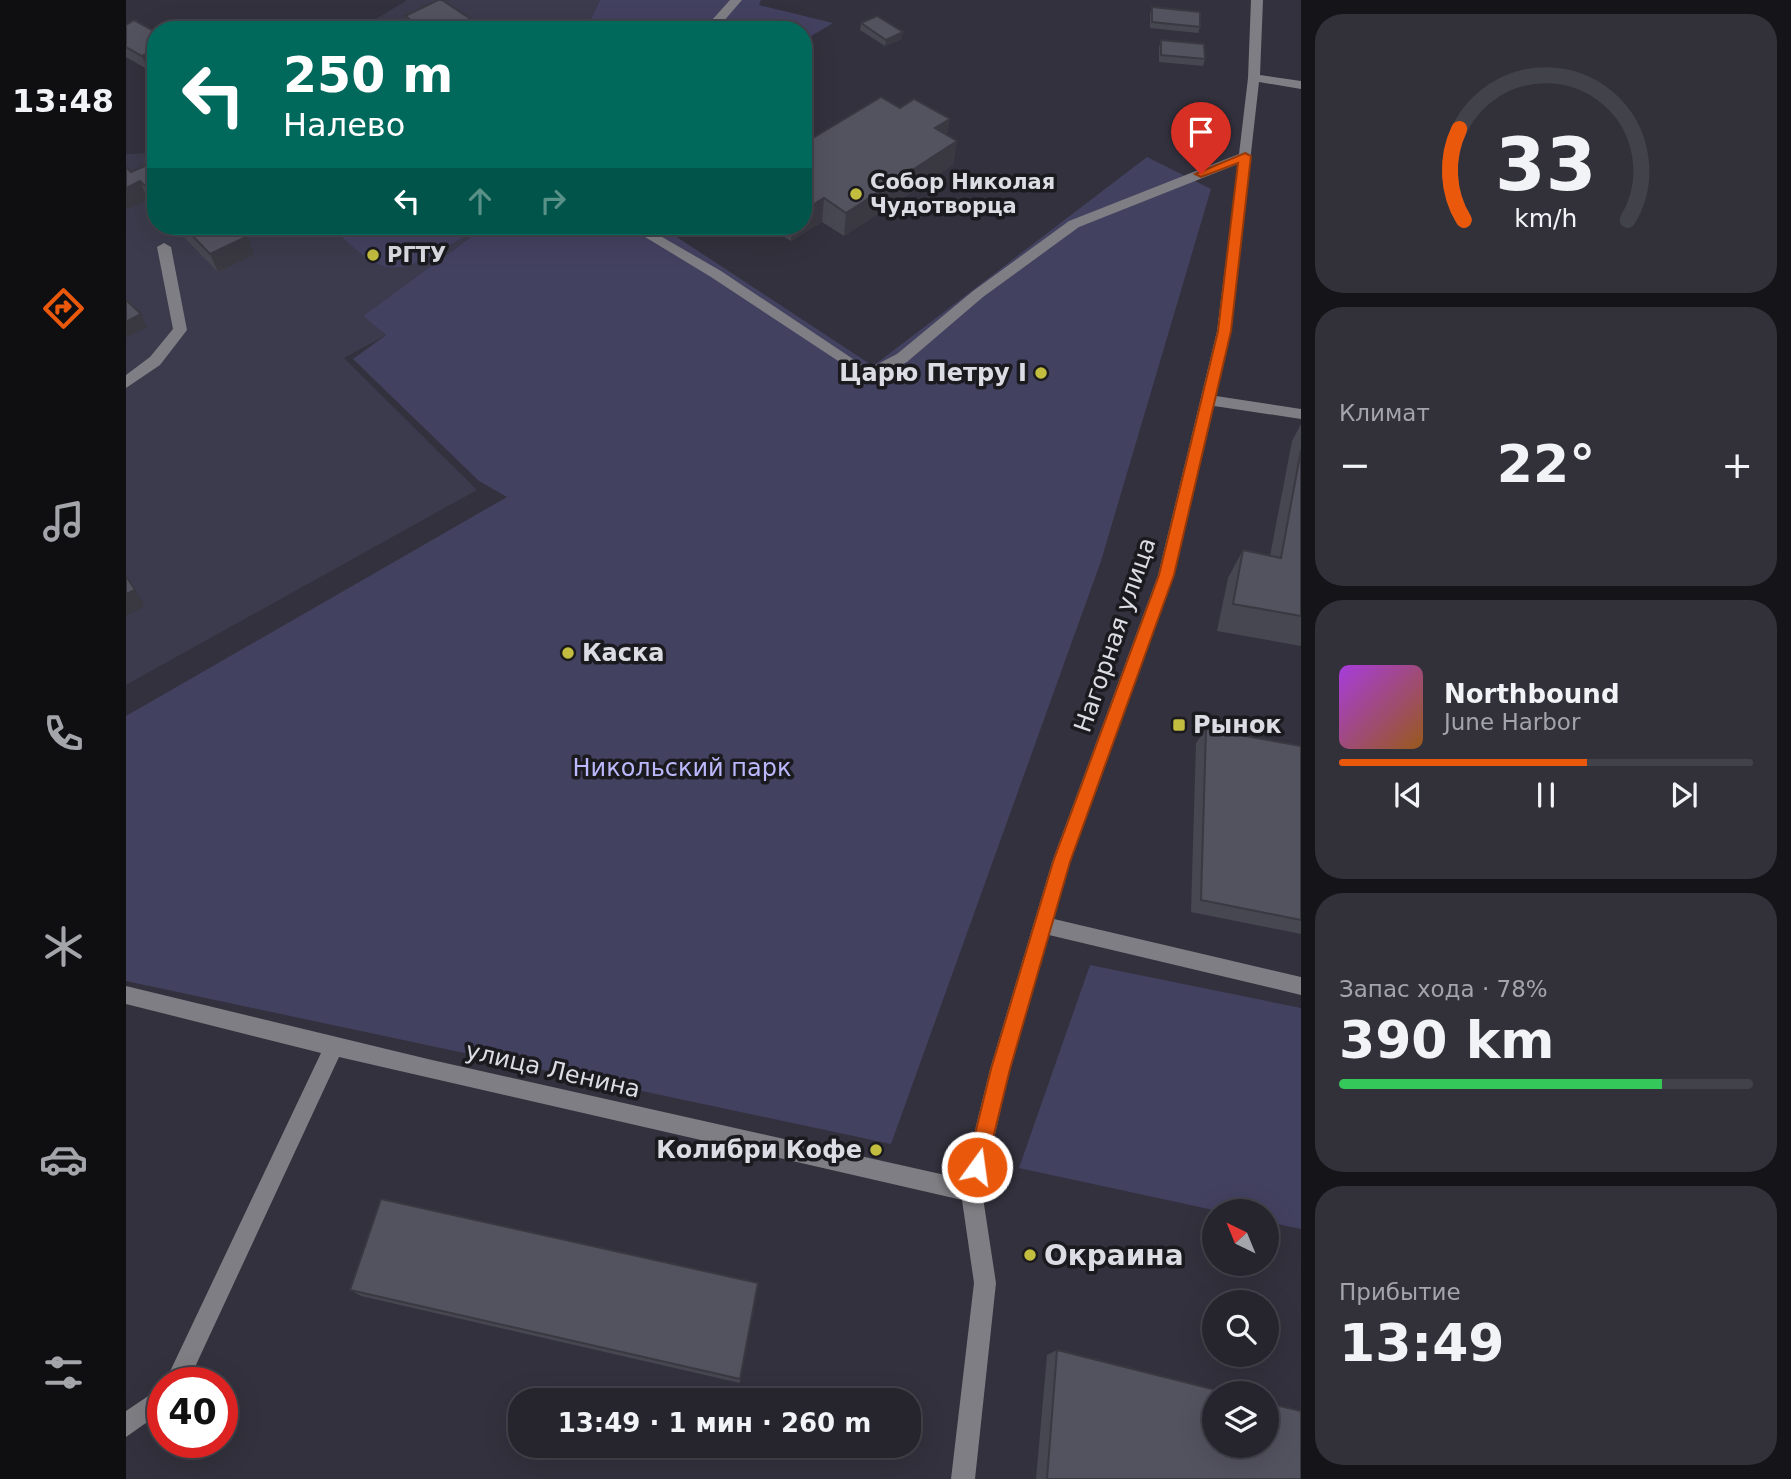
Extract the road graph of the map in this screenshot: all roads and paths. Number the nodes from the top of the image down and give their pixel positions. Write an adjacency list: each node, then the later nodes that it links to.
1 (736, 0): 3 (street)
2 (1256, 0): 4 (street, Нагорная улица)
3 (717, 21)
4 (1254, 78): 5 (street); 6 (street, Нагорная улица)
5 (1301, 85)
6 (1245, 156): 7 (street); 10 (street, Нагорная улица)
7 (649, 235)
8 (164, 247): 9 (street)
9 (126, 383)
10 (1208, 400): 11 (street); 12 (street, Нагорная улица)
11 (1301, 414)
12 (1043, 925): 13 (street); 16 (street, Нагорная улица)
13 (1301, 986)
14 (126, 995): 15 (street, улица Ленина)
15 (334, 1045): 16 (street, улица Ленина); 17 (street)
16 (971, 1191): 20 (street)
17 (183, 1367)
18 (147, 1409): 19 (street)
19 (126, 1425)
20 (963, 1479)

